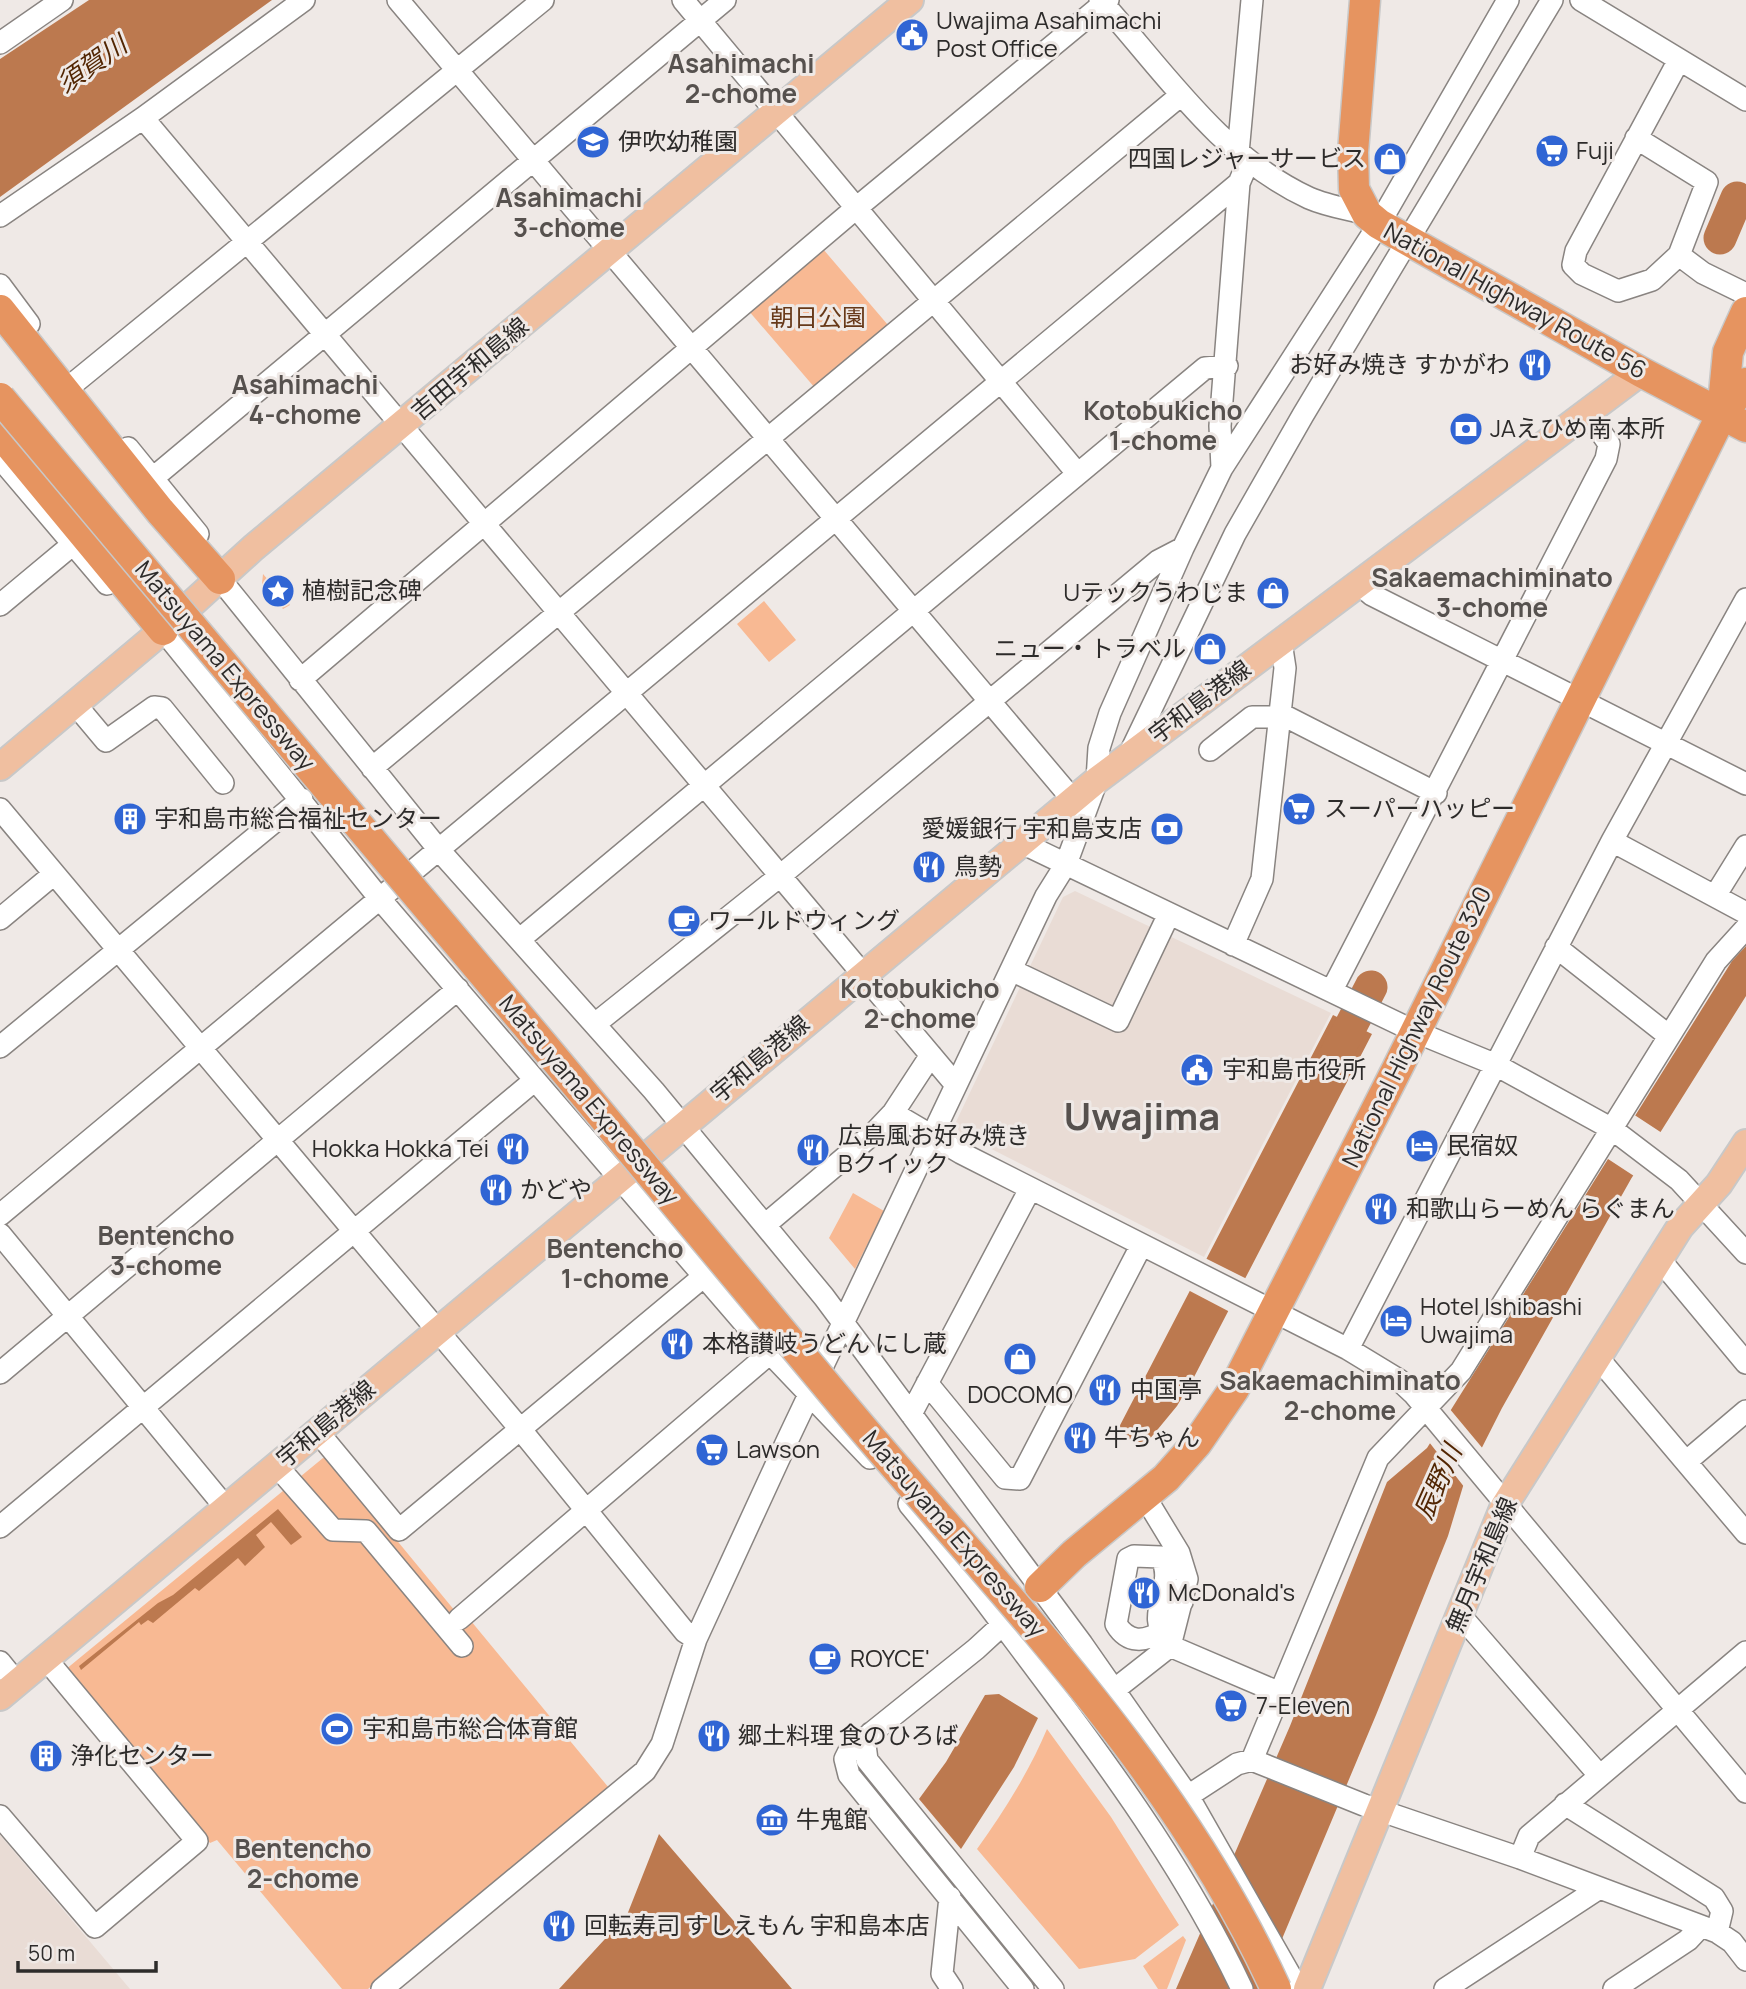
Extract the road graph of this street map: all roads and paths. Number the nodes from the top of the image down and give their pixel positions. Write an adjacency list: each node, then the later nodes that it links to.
1 (62, 0): 15 (street)
2 (304, 0): 21 (street)
3 (398, 0): 17 (street)
4 (543, 0): 17 (street)
5 (683, 0): 14 (street)
6 (725, 0): 14 (street)
7 (910, 0): 20 (main road, 吉田宇和島線)
8 (1252, 0): 23 (street)
9 (1365, 0): 28 (highway, National Highway Route 56)
10 (1508, 0): 28 (street)
11 (1552, 0): 29 (street)
12 (1581, 0): 16 (street)
13 (1104, 1): 18 (street); 26 (street)
14 (700, 20): 20 (street); 24 (street)
15 (0, 43)
16 (1679, 60): 19 (street); 22 (street)
17 (457, 71): 24 (street); 30 (street)
18 (1181, 94): 23 (street); 35 (street)
19 (1746, 100)
20 (775, 112): 26 (street); 31 (main road, 吉田宇和島線)
21 (143, 118): 27 (street); 30 (street)
22 (1636, 138): 32 (street); 32 (street)
23 (1243, 158): 25 (street); 28 (street)
24 (533, 160): 31 (street); 38 (street)
25 (1239, 183): 40 (street); 42 (street)
26 (855, 209): 35 (street); 39 (street)
27 (0, 216)
28 (1373, 219): 29 (highway, National Highway Route 56); 52 (street)
29 (1409, 240): 41 (highway, National Highway Route 56); 76 (street)
30 (248, 243): 38 (street); 43 (street)
31 (610, 252): 39 (street); 48 (main road, 吉田宇和島線)
32 (1679, 255): 34 (street)
33 (0, 285): 43 (street)
34 (1746, 294)
35 (933, 302): 42 (street); 50 (street)
36 (0, 310): 59 (highway)
37 (1746, 312): 47 (highway, National Highway Route 320)
38 (322, 334): 48 (street); 54 (street)
39 (691, 349): 50 (street); 56 (street)
40 (1227, 366): 52 (street); 53 (street)
41 (1641, 372): 46 (main road, 宇和島港線); 47 (highway, National Highway Route 56)
42 (1000, 381): 53 (street); 55 (street)
43 (74, 383): 54 (street)
44 (1746, 383): 47 (highway, National Highway Route 320)
45 (0, 398): 195 (highway, Matsuyama Expressway, bridge)
46 (1587, 412): 60 (main road, 宇和島港線); 67 (street)
47 (1734, 421): 70 (highway, National Highway Route 320)
48 (401, 427): 56 (street); 59 (main road, 吉田宇和島線)
49 (0, 433): 65 (highway)
50 (768, 440): 55 (street); 63 (street)
51 (0, 458): 57 (street)
52 (1222, 468): 58 (street)
53 (1077, 473): 64 (street)
54 (153, 478): 59 (street)
55 (834, 519): 64 (street); 69 (street)
56 (484, 524): 63 (street); 68 (street)
57 (72, 545): 62 (street); 65 (street)
58 (1183, 548): 71 (street); 79 (street)
59 (220, 579): 65 (main road, 吉田宇和島線); 68 (street)
60 (1359, 584): 66 (main road, 宇和島港線); 67 (street)
61 (1746, 599): 74 (street)
62 (0, 605)
63 (558, 612): 69 (street); 78 (street)
64 (912, 612): 71 (street); 82 (street)
65 (163, 630): 72 (main road, 吉田宇和島線); 84 (street)
66 (1281, 642): 73 (street); 76 (main road, 宇和島港線)
67 (1507, 662): 70 (street); 83 (street)
68 (300, 680): 78 (street)
69 (626, 694): 82 (street); 90 (street)
70 (1579, 698): 74 (street); 109 (highway, National Highway Route 320)
71 (989, 701): 85 (street); 93 (street)
72 (75, 704): 77 (main road, 吉田宇和島線); 80 (street)
73 (1280, 715): 75 (street); 83 (street); 101 (street)
74 (1668, 742): 81 (street); 87 (street)
75 (1210, 750)
76 (1129, 755): 79 (main road, 宇和島港線)
77 (0, 767)
78 (372, 768): 90 (street)
79 (1097, 780): 85 (main road, 宇和島港線); 91 (street)
80 (223, 783)
81 (1746, 784)
82 (703, 787): 93 (street); 100 (street)
83 (1436, 793): 107 (street)
84 (302, 799): 95 (street); 103 (street)
85 (1073, 800): 88 (main road, 宇和島港線)
86 (0, 809): 92 (street)
87 (1612, 841): 94 (street); 102 (street)
88 (1020, 842): 91 (street); 105 (main road, 宇和島港線)
89 (1746, 846): 94 (street)
90 (439, 850): 95 (street); 100 (street)
91 (1066, 864): 97 (street); 104 (street)
92 (54, 874): 98 (street); 103 (street)
93 (780, 876): 105 (street); 108 (street)
94 (1715, 896): 96 (street)
95 (380, 899): 106 (street); 112 (street)
96 (1746, 913)
97 (1169, 914): 101 (street); 104 (street)
98 (0, 919)
99 (1746, 928): 110 (street)
100 (520, 939): 108 (street)
101 (1233, 945): 107 (street)
102 (1556, 947): 110 (street); 114 (street)
103 (118, 949): 111 (street); 112 (street)
104 (1012, 970): 116 (street)
105 (862, 974): 113 (street); 118 (main road, 宇和島港線)
106 (458, 989): 115 (street); 121 (street)
107 (1337, 993): 109 (street)
108 (595, 1024): 118 (street)
109 (1416, 1032): 114 (street); 134 (highway, National Highway Route 320)
110 (1670, 1036): 119 (street)
111 (0, 1047)
112 (200, 1048): 121 (street); 126 (street)
113 (931, 1055): 116 (street); 117 (street)
114 (1494, 1064): 119 (street); 138 (street)
115 (535, 1080): 123 (street); 128 (street)
116 (956, 1085): 120 (street)
117 (892, 1113): 120 (street); 127 (street)
118 (682, 1124): 123 (main road, 宇和島港線); 127 (street)
119 (1615, 1131): 125 (street); 148 (street)
120 (932, 1138): 124 (street); 136 (street)
121 (278, 1141): 128 (street); 135 (street)
122 (1746, 1143): 125 (main road, 無月宇和島線)
123 (620, 1179): 133 (street); 137 (main road, 宇和島港線)
124 (1030, 1189): 130 (street); 143 (street)
125 (1702, 1203): 131 (street); 132 (main road, 無月宇和島線)
126 (0, 1215)
127 (766, 1224): 136 (street)
128 (354, 1232): 137 (street); 145 (street)
129 (0, 1234): 135 (street)
130 (1141, 1245): 134 (street); 153 (street)
131 (1746, 1253)
132 (1657, 1265): 140 (main road, 無月宇和島線); 141 (street)
133 (703, 1277): 139 (street); 149 (street)
134 (1272, 1313): 138 (street); 155 (highway, National Highway Route 320)
135 (68, 1316): 142 (street); 145 (street)
136 (844, 1324): 144 (street); 147 (street)
137 (438, 1331): 149 (street); 150 (main road, 宇和島港線)
138 (1348, 1349): 148 (street)
139 (769, 1353): 144 (street); 158 (street)
140 (1598, 1358): 151 (street); 156 (main road, 無月宇和島線)
141 (1746, 1363)
142 (0, 1373)
143 (927, 1383): 147 (street); 153 (street)
144 (810, 1395): 164 (street); 165 (street)
145 (144, 1406): 157 (street); 159 (street)
146 (1746, 1411): 151 (street)
147 (911, 1414): 154 (street)
148 (1432, 1417): 156 (street); 175 (street)
149 (520, 1430): 150 (street); 158 (street)
150 (317, 1431): 152 (main road, 宇和島港線)
151 (1687, 1461): 160 (street)
152 (276, 1465): 157 (main road, 宇和島港線); 168 (street)
153 (1002, 1474): 154 (street)
154 (973, 1497): 161 (street)
155 (1145, 1497): 161 (highway, National Highway Route 320); 166 (street)
156 (1504, 1506): 162 (main road, 無月宇和島線); 176 (street)
157 (226, 1507): 170 (main road, 宇和島港線)
158 (586, 1512): 163 (street); 165 (street)
159 (0, 1527)
160 (1746, 1533)
161 (1040, 1587): 164 (street); 174 (street)
162 (1460, 1615): 179 (street); 183 (main road, 無月宇和島線)
163 (459, 1619)
164 (1004, 1623): 177 (street); 194 (street)
165 (696, 1639): 190 (street)
166 (1164, 1639): 167 (street); 167 (street); 172 (street); 175 (street)
167 (1138, 1641): 172 (street)
168 (462, 1646)
169 (1746, 1652): 176 (street)
170 (46, 1659): 173 (main road, 宇和島港線); 184 (street)
171 (0, 1662): 173 (street)
172 (1147, 1665): 174 (street)
173 (8, 1690)
174 (1114, 1690): 181 (street)
175 (1280, 1693): 178 (street)
176 (1678, 1710): 179 (street); 180 (street)
177 (871, 1733): 187 (street); 193 (street)
178 (1259, 1763): 181 (street); 183 (street)
179 (1599, 1774): 182 (street)
180 (1746, 1792)
181 (1188, 1796): 196 (street)
182 (1565, 1804): 185 (street); 188 (street)
183 (1381, 1810): 185 (street); 197 (main road, 無月宇和島線)
184 (0, 1816)
185 (1520, 1858): 186 (street)
186 (1598, 1889): 188 (street); 198 (street)
187 (950, 1897): 191 (street); 192 (street)
188 (1724, 1933): 189 (street); 199 (street)
189 (1746, 1959)
190 (382, 1989)
191 (952, 1989)
192 (1023, 1989)
193 (1053, 1989)
194 (1242, 1989)
195 (1276, 1989)
196 (1298, 1989)
197 (1307, 1989)
198 (1445, 1989)
199 (1614, 1989)

